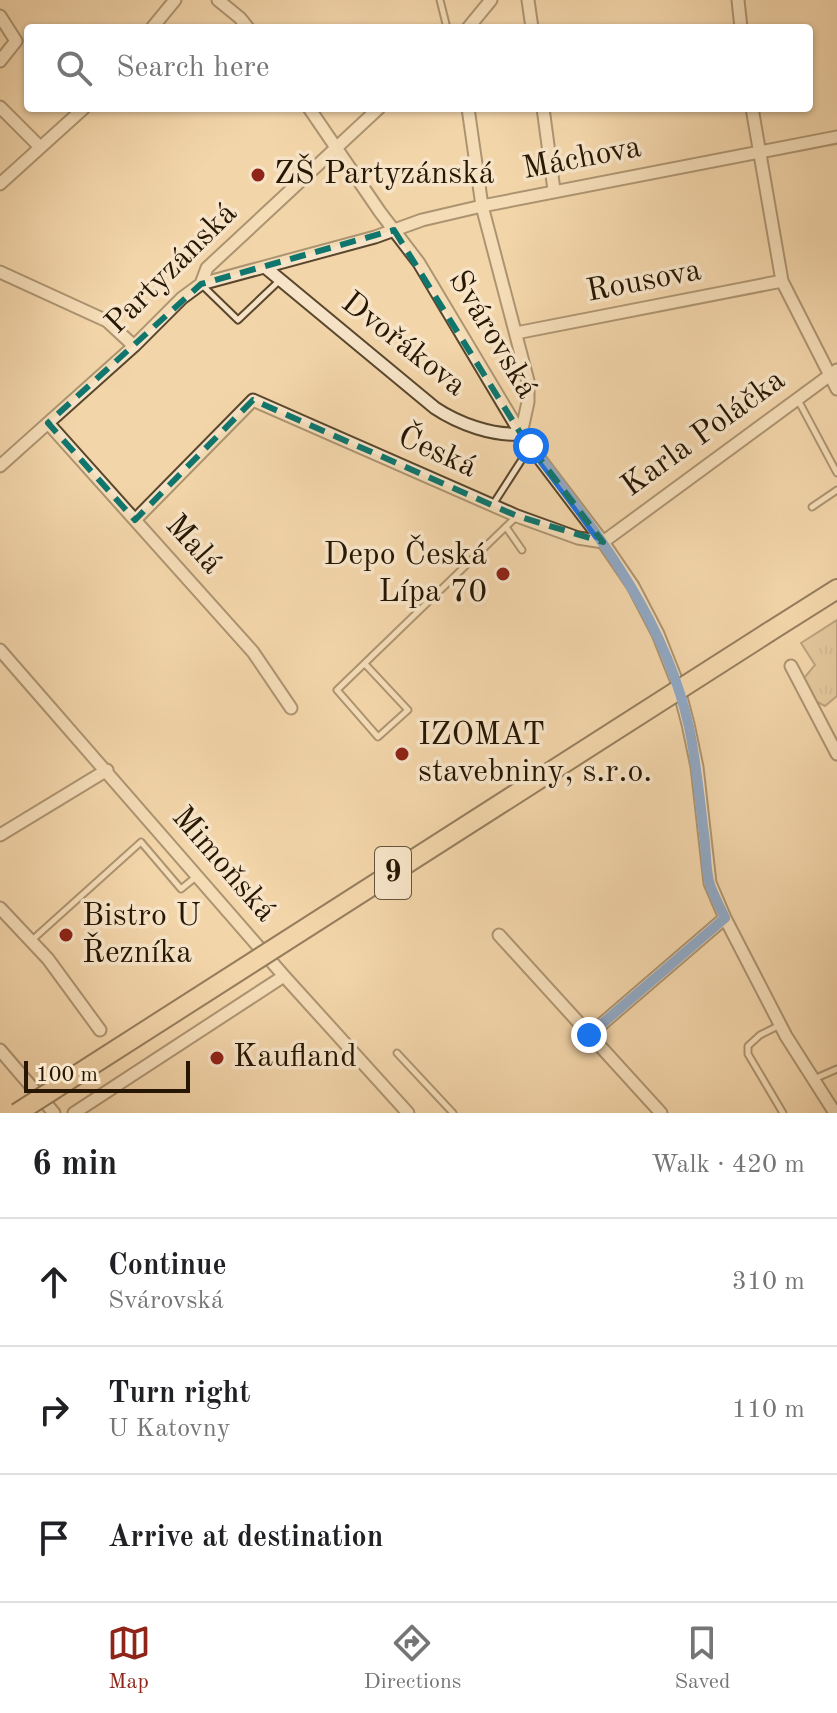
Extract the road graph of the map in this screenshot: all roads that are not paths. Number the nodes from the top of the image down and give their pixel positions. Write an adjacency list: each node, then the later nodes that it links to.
1 (175, 0): 8 (street)
2 (218, 0): 9 (street)
3 (440, 0): 10 (lane)
4 (491, 0): 11 (street)
5 (528, 0): 12 (street)
6 (738, 0): 13 (street)
7 (0, 16): 14 (street)
8 (155, 24)
9 (245, 24)
10 (446, 24)
11 (471, 24)
12 (531, 24)
13 (741, 24)
14 (0, 61)
15 (0, 107): 24 (street)
16 (79, 112): 24 (street)
17 (312, 112): 23 (street, Svárovská)
18 (374, 112): 23 (street, Partyzánská)
19 (469, 112): 28 (street)
20 (544, 112): 27 (street)
21 (753, 112): 25 (street)
22 (837, 137): 25 (street, Máchova)
23 (336, 145): 29 (street, Svárovská); 34 (street, Partyzánská)
24 (40, 147): 26 (street)
25 (759, 152): 27 (street, Máchova); 33 (street)
26 (0, 184)
27 (554, 190): 28 (street, Máchova)
28 (482, 206): 29 (street, Máchova); 35 (street)
29 (394, 230): 30 (street, Máchova); 41 (street, Svárovská)
30 (266, 268): 32 (street, Dvořákova); 34 (street, Máchova)
31 (0, 272): 36 (street)
32 (279, 281): 34 (lane); 41 (street, Dvořákova)
33 (782, 281): 35 (street, Rousova); 37 (street)
34 (201, 284): 36 (street, Partyzánská)
35 (516, 333): 41 (street)
36 (134, 346): 40 (street, Partyzánská)
37 (833, 373): 38 (street); 39 (street, Karla Poláčka)
38 (837, 389)
39 (797, 399): 44 (lane); 51 (street, Karla Poláčka)
40 (48, 423): 43 (street, Partyzánská); 49 (street, Malá)
41 (521, 434): 42 (street, Svárovská)
42 (531, 446): 46 (lane); 51 (street, Svárovská)
43 (0, 466)
44 (837, 473)
45 (837, 490): 47 (lane)
46 (492, 506): 48 (street, Česká); 49 (street, Česká)
47 (812, 507)
48 (517, 516): 50 (lane); 51 (street, Česká)
49 (135, 520): 57 (street, Malá)
50 (506, 527): 52 (lane); 55 (lane)
51 (603, 542): 63 (street, Svárovská)
52 (522, 550)
53 (837, 589): 74 (main road, 9, bridge)
54 (0, 650): 59 (street, Mimoňská)
55 (365, 664): 55 (lane)
56 (791, 666): 58 (street)
57 (291, 708)
58 (837, 754)
59 (107, 770): 60 (street); 61 (street, Mimoňská)
60 (0, 835)
61 (197, 876): 65 (lane); 66 (street, Mimoňská)
62 (0, 908): 65 (street)
63 (725, 918): 67 (street, Svárovská); 69 (street)
64 (499, 935): 69 (street)
65 (31, 941): 68 (street)
66 (284, 976): 76 (street); 77 (street, Mimoňská)
67 (780, 1025): 73 (street, Svárovská); 80 (lane)
68 (100, 1030)
69 (589, 1035): 79 (street)
70 (0, 1050): 75 (street)
71 (397, 1053): 78 (lane)
72 (837, 1069): 73 (lane)
73 (814, 1079): 81 (street, Svárovská)
74 (17, 1113)
75 (54, 1113)
76 (74, 1113)
77 (408, 1113)
78 (453, 1113)
79 (661, 1113)
80 (783, 1113)
81 (835, 1113)

